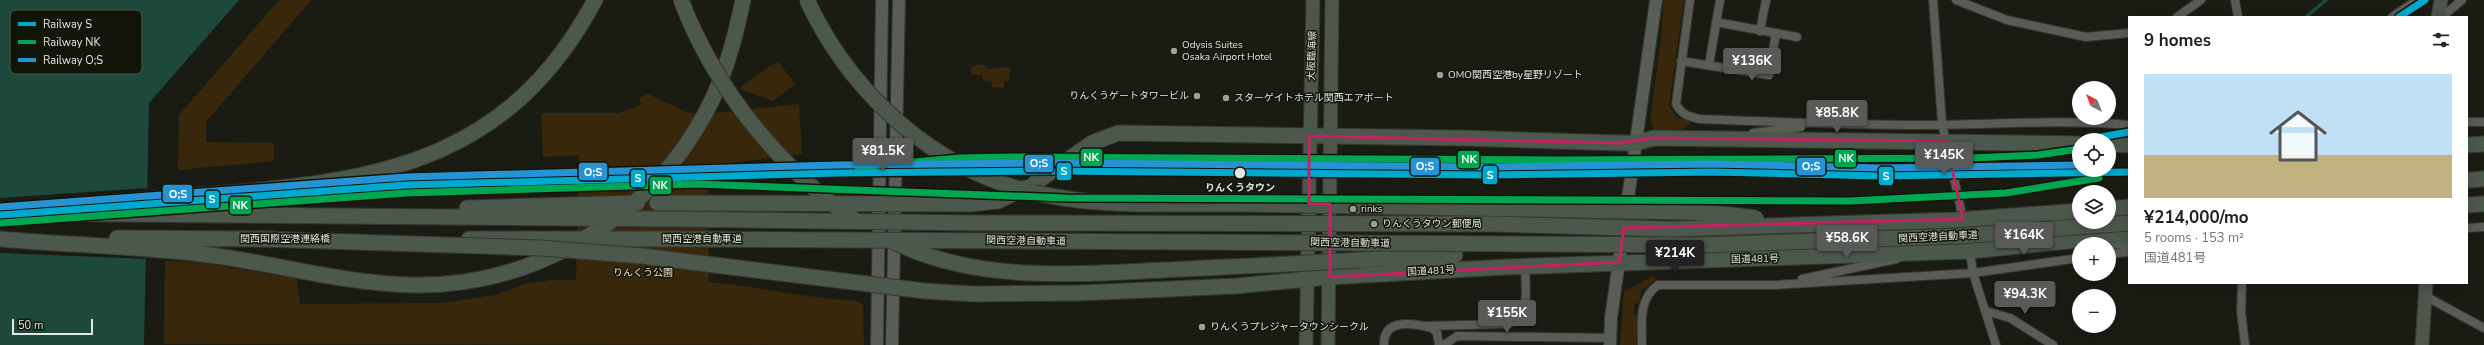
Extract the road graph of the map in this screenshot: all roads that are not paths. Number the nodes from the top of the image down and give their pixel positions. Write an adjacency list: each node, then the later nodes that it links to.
1 (595, 0): 55 (highway)
2 (681, 0): 69 (highway, bridge)
3 (743, 0): 63 (highway, bridge)
4 (807, 0): 59 (highway, bridge)
5 (882, 0): 88 (street)
6 (899, 0): 89 (street)
7 (1313, 0): 37 (main road, 大阪臨海線)
8 (1332, 0): 38 (main road, 大阪臨海線)
9 (1656, 0): 41 (street)
10 (1690, 0): 30 (street)
11 (1720, 0): 25 (street)
12 (1766, 0): 26 (street)
13 (1932, 0): 34 (street)
14 (1956, 0): 28 (street)
15 (2201, 0): 20 (street)
16 (2235, 0): 21 (street)
17 (2417, 0): 22 (street)
18 (2441, 0): 23 (main road)
19 (2462, 0): 24 (street)
20 (2178, 16)
21 (2238, 16)
22 (2393, 16)
23 (2438, 16)
24 (2443, 16)
25 (1716, 22): 26 (street); 31 (street)
26 (1760, 31): 27 (street)
27 (1776, 33): 29 (street); 31 (street)
28 (2128, 34)
29 (1798, 37)
30 (1681, 61): 31 (street); 35 (street)
31 (1709, 65)
32 (2468, 122): 33 (street)
33 (2484, 122)
34 (1942, 123): 35 (street); 36 (street); 40 (street)
35 (1815, 124): 39 (street)
36 (2128, 125)
37 (1309, 136): 38 (highway); 57 (highway, bridge); 80 (main road, 大阪臨海線)
38 (1329, 136): 41 (highway); 79 (main road, 大阪臨海線)
39 (1720, 140): 40 (highway); 41 (highway)
40 (1946, 141): 42 (highway); 71 (street)
41 (1636, 144): 76 (street)
42 (2072, 144)
43 (2116, 144): 45 (highway)
44 (2484, 144): 46 (highway)
45 (2128, 145)
46 (2468, 145)
47 (2484, 179): 48 (highway)
48 (2468, 180)
49 (2484, 198): 50 (highway)
50 (2468, 199)
51 (2484, 204): 52 (highway)
52 (2468, 205)
53 (2128, 207): 54 (highway)
54 (2116, 208)
55 (0, 212): 57 (highway)
56 (2072, 212): 59 (highway, 関西空港自動車道, bridge)
57 (356, 216): 59 (highway, 関西空港自動車道, bridge)
58 (2128, 222): 69 (highway, 関西空港自動車道, bridge)
59 (1792, 224)
60 (2484, 227): 61 (street)
61 (2468, 228)
62 (2128, 235): 66 (highway, 国道481号)
63 (0, 238): 64 (highway, 関西国際空港連絡橋)
64 (261, 239): 65 (highway, 関西国際空港連絡橋, bridge); 80 (highway, 国道481号, bridge)
65 (571, 239): 69 (highway, 関西空港自動車道, bridge)
66 (2066, 242): 67 (street); 71 (highway, 国道481号)
67 (2072, 242)
68 (2116, 244): 70 (street)
69 (1702, 245)
70 (2128, 245)
71 (1970, 251): 73 (highway, 国道481号); 78 (street)
72 (2128, 252): 74 (street)
73 (1924, 253): 76 (highway, 国道481号); 82 (street)
74 (2116, 253)
75 (2072, 259): 78 (street)
76 (1619, 262): 77 (highway, 国道481号); 87 (street)
77 (1525, 266): 79 (highway, 国道481号); 85 (street)
78 (1973, 273): 82 (street); 84 (street)
79 (1330, 277): 80 (highway, 国道481号); 91 (main road, 大阪臨海線)
80 (1308, 279): 90 (main road, 大阪臨海線)
81 (2242, 284): 98 (street)
82 (1774, 285): 95 (street)
83 (2425, 289): 86 (street); 99 (main road)
84 (1986, 311): 96 (street); 97 (street)
85 (1423, 326): 92 (street); 93 (street)
86 (2484, 328)
87 (1610, 342): 94 (street)
88 (877, 345)
89 (892, 345)
90 (1306, 345)
91 (1328, 345)
92 (1384, 345)
93 (1439, 345)
94 (1444, 345)
95 (1642, 345)
96 (1996, 345)
97 (2054, 345)
98 (2245, 345)
99 (2422, 345)

